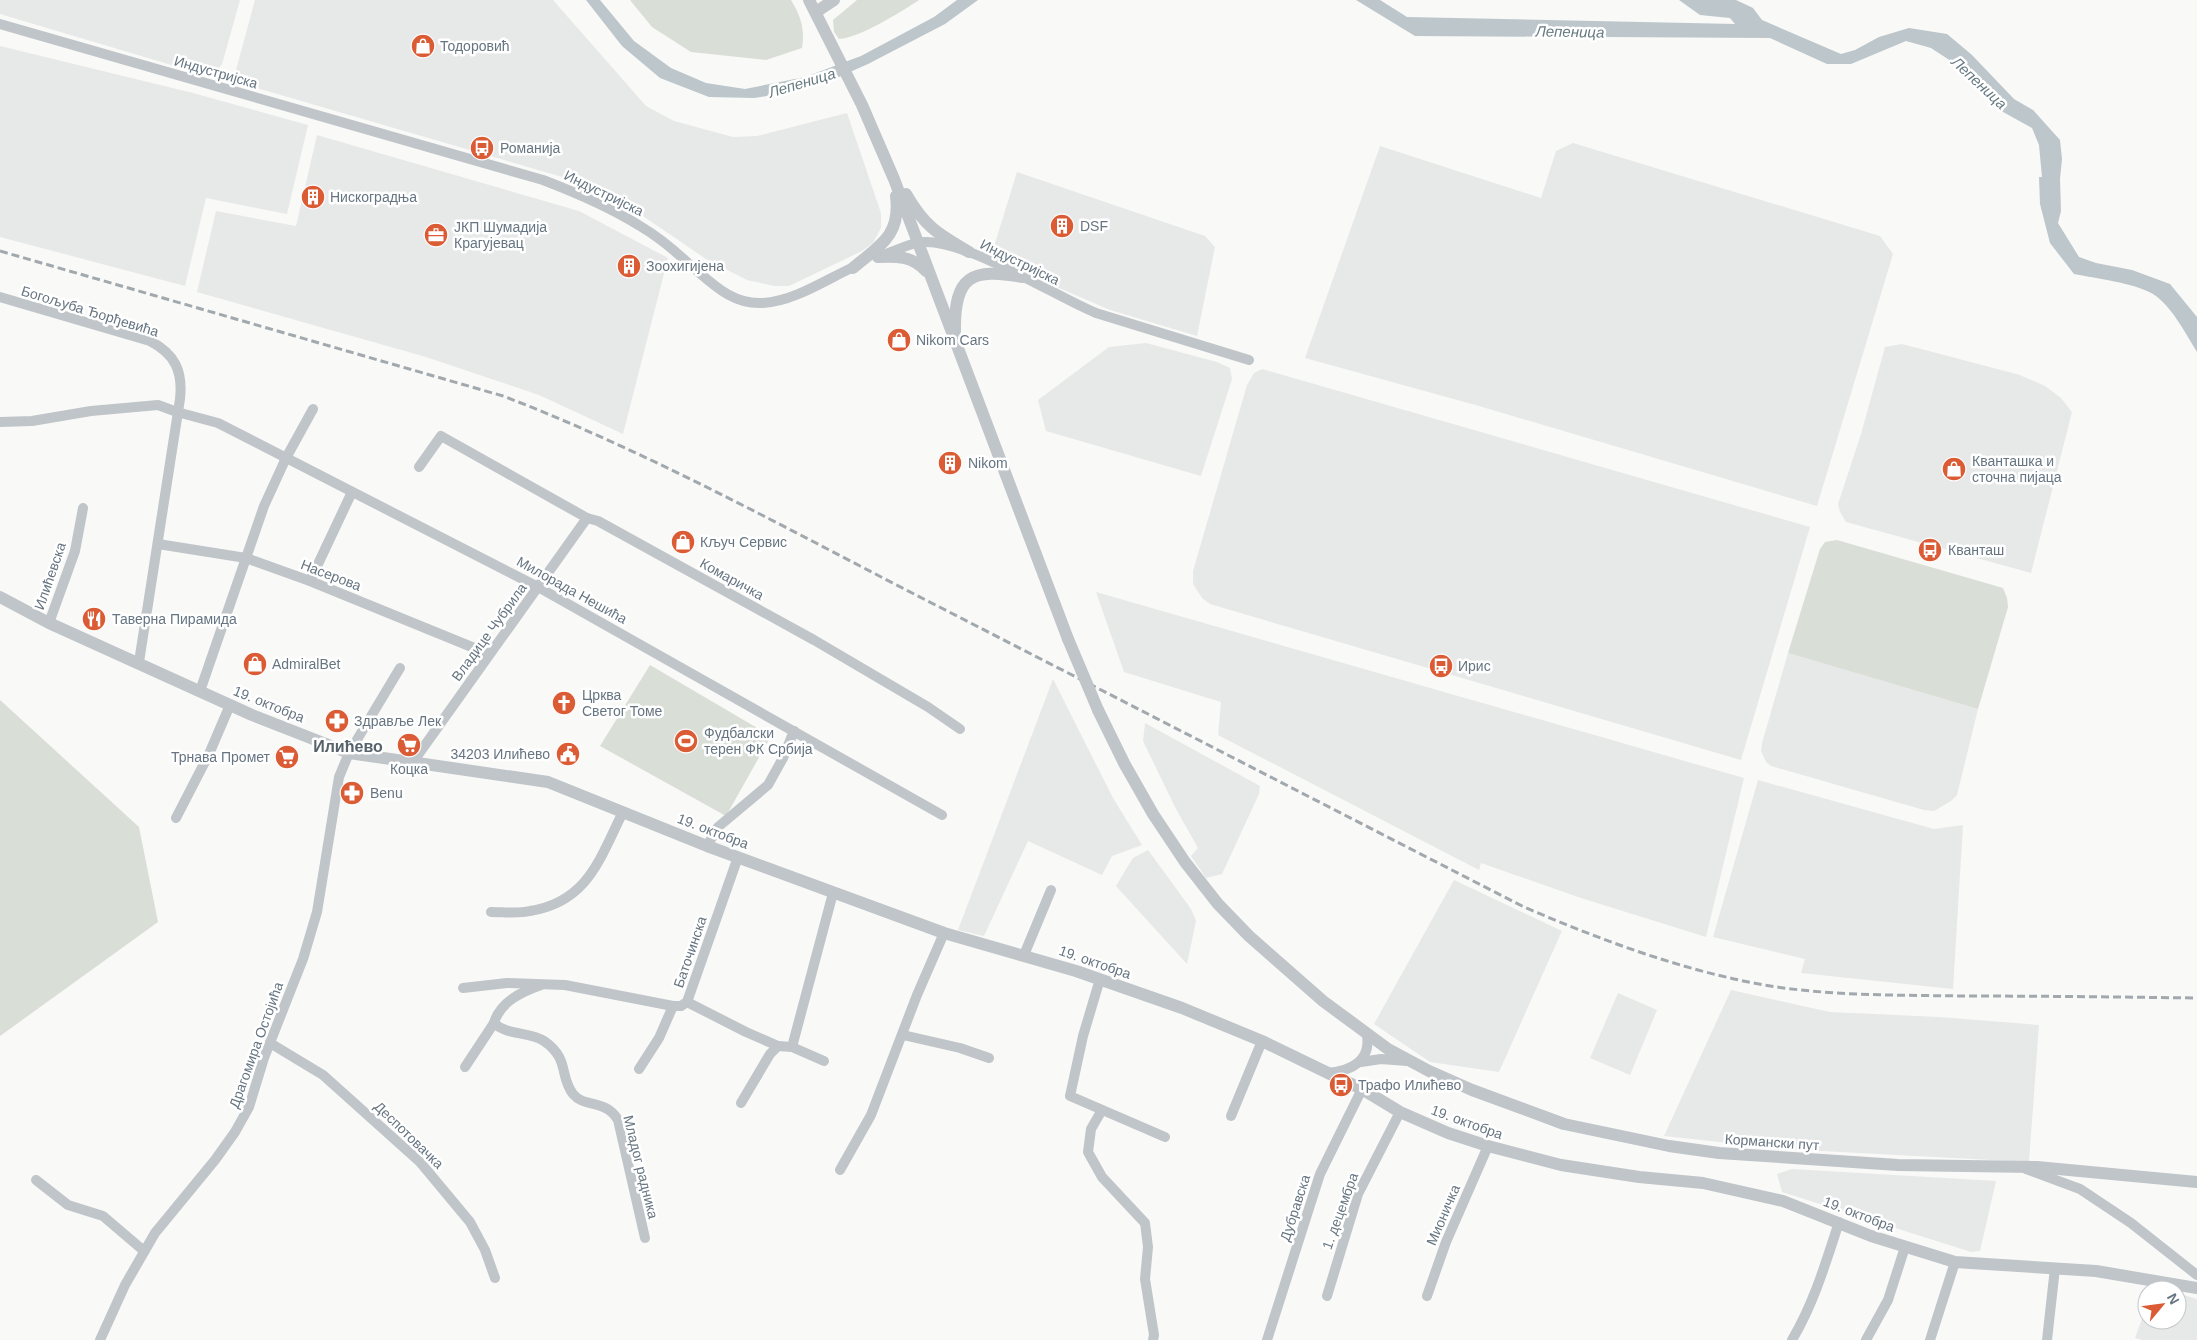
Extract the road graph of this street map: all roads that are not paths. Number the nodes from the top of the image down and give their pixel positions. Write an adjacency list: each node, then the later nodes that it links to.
1 (809, 0): 3 (street)
2 (834, 0): 3 (street)
3 (816, 12): 5 (street)
4 (0, 24): 10 (street, Индустријска)
5 (878, 142): 6 (street); 8 (street)
6 (894, 179): 7 (street, Кормански пут); 10 (street)
7 (917, 242): 8 (street, Индустријска); 9 (street, Индустријска); 11 (street, Кормански пут)
8 (969, 252): 12 (street, Индустријска)
9 (878, 257): 10 (street, Индустријска); 11 (street)
10 (853, 268)
11 (930, 275): 14 (street, Кормански пут)
12 (1023, 277): 14 (street); 15 (street, Индустријска)
13 (0, 297): 17 (street, Богољуба Ђорђевића)
14 (955, 338): 56 (street, Кормански пут, bridge)
15 (1249, 360)
16 (313, 409): 19 (street)
17 (177, 412): 18 (street, Милорада Нешића); 19 (street, Милорада Нешића); 24 (street, Богољуба Ђорђевића)
18 (0, 422)
19 (286, 458): 21 (street, Милорада Нешића); 25 (street)
20 (419, 467): 23 (street, Комаричка)
21 (352, 492): 26 (street); 27 (street, Милорада Нешића)
22 (83, 508): 29 (street, Илићевска)
23 (587, 518): 27 (street, Владице Чубрила); 35 (street, Комаричка)
24 (158, 544): 25 (street, Насерова); 31 (street, Богољуба Ђорђевића)
25 (246, 558): 26 (street, Насерова); 33 (street)
26 (310, 581): 30 (street, Насерова)
27 (538, 587): 30 (street, Владице Чубрила); 36 (street, Милорада Нешића)
28 (0, 597): 29 (street, 19. октобра)
29 (49, 623): 31 (street, 19. октобра)
30 (488, 654): 38 (street, Владице Чубрила)
31 (139, 662): 33 (street, 19. октобра)
32 (400, 668): 37 (street, Драгомира Остојића)
33 (200, 691): 34 (street, 19. октобра)
34 (230, 705): 37 (street, 19. октобра); 41 (street)
35 (960, 729)
36 (794, 731): 40 (street, Милорада Нешића); 42 (street)
37 (349, 753): 38 (street, 19. октобра); 57 (street, Драгомира Остојића)
38 (413, 762): 39 (street, 19. октобра)
39 (624, 812): 42 (street, 19. октобра); 46 (street)
40 (942, 814)
41 (176, 818)
42 (707, 846): 43 (street, 19. октобра)
43 (738, 856): 45 (street, 19. октобра); 52 (street, Баточинска)
44 (1051, 890): 48 (street)
45 (833, 892): 47 (street, 19. октобра); 60 (street)
46 (491, 912)
47 (944, 933): 48 (street, 19. октобра); 55 (street)
48 (1024, 955): 49 (street, 19. октобра)
49 (1100, 980): 58 (street, 19. октобра); 71 (street)
50 (540, 985): 51 (street); 53 (street); 54 (street)
51 (463, 988)
52 (687, 1002): 53 (street, Баточинска); 59 (street)
53 (673, 1006): 67 (street, Баточинска)
54 (494, 1023): 65 (street); 81 (street, Младог радника)
55 (903, 1034): 61 (street); 77 (street)
56 (1367, 1035): 63 (street); 64 (street, Кормански пут)
57 (270, 1042): 83 (street, Драгомира Остојића); 87 (street, Деспотовачка)
58 (1262, 1042): 68 (street, 19. октобра); 73 (street)
59 (778, 1046): 60 (street); 70 (street)
60 (792, 1047): 62 (street)
61 (989, 1058)
62 (824, 1061)
63 (1361, 1062): 64 (street); 66 (street)
64 (1410, 1062): 76 (street, Кормански пут)
65 (465, 1067)
66 (1351, 1068): 68 (street); 69 (street)
67 (640, 1070)
68 (1328, 1072): 69 (street, 19. октобра)
69 (1358, 1087): 72 (street, 19. октобра); 93 (street, Дубравска)
70 (741, 1103)
71 (1102, 1110): 74 (street); 92 (street)
72 (1400, 1112): 75 (street, 19. октобра); 89 (street, 1. децембра)
73 (1231, 1116)
74 (1165, 1137)
75 (1488, 1146): 80 (street, 19. октобра); 90 (street, Мионичка)
76 (2020, 1167): 79 (street, Кормански пут); 86 (street)
77 (840, 1170)
78 (36, 1180): 83 (street)
79 (2197, 1182)
80 (1839, 1222): 82 (street, 19. октобра); 94 (street)
81 (644, 1238)
82 (1905, 1247): 84 (street, 19. октобра); 95 (street)
83 (144, 1251): 91 (street, Драгомира Остојића)
84 (1955, 1262): 85 (street, 19. октобра); 96 (street)
85 (2055, 1268): 88 (street, 19. октобра); 97 (street)
86 (2197, 1275)
87 (495, 1278)
88 (2197, 1288)
89 (1327, 1296)
90 (1427, 1296)
91 (100, 1340)
92 (1152, 1340)
93 (1267, 1340)
94 (1792, 1340)
95 (1866, 1340)
96 (1930, 1340)
97 (2047, 1340)

